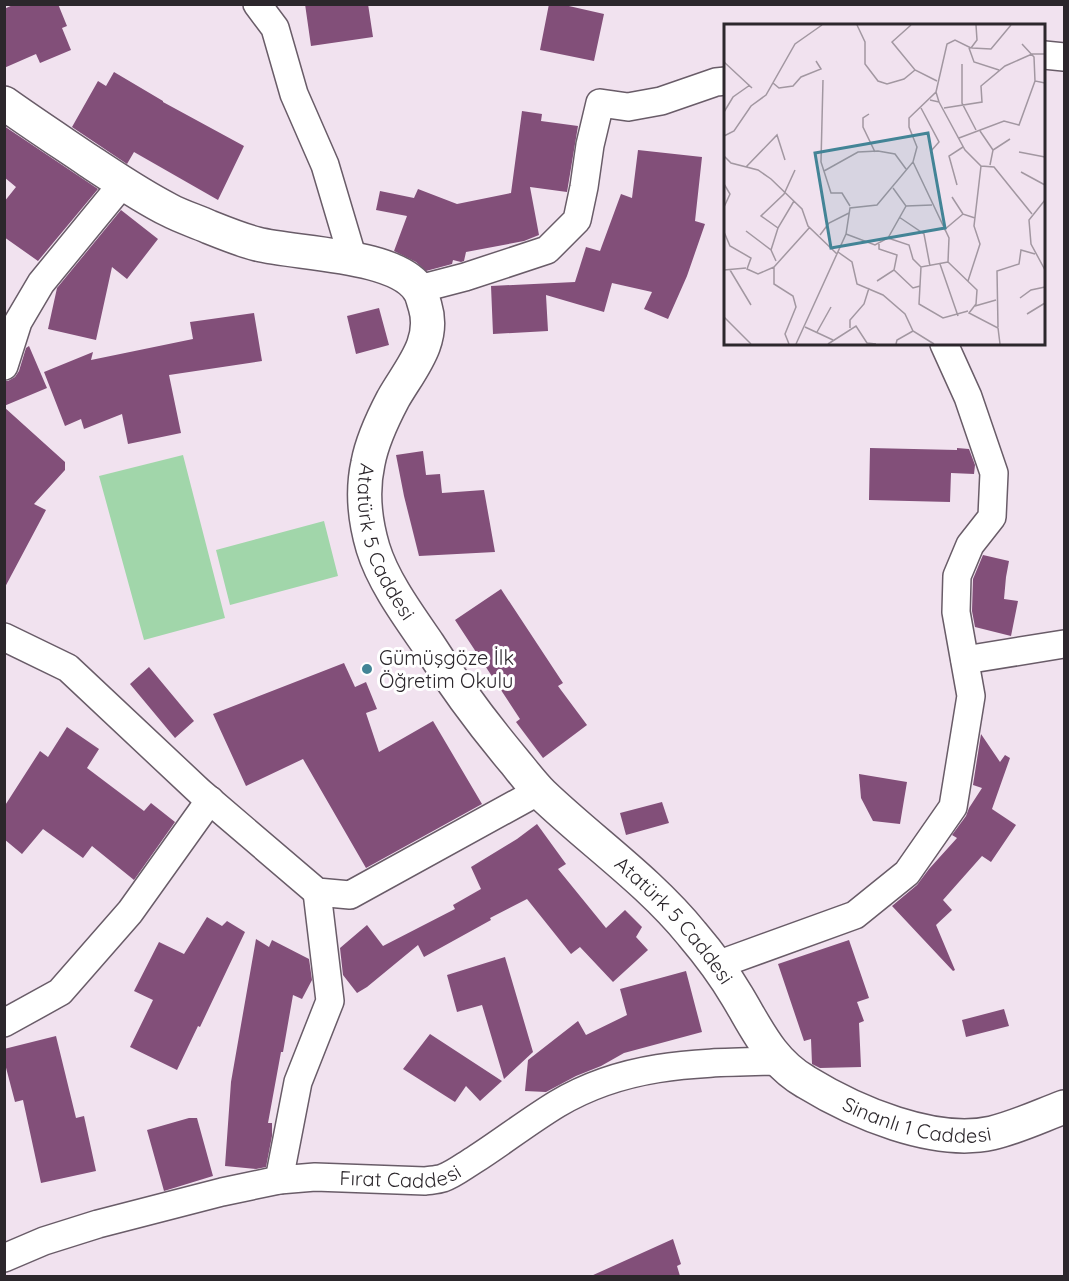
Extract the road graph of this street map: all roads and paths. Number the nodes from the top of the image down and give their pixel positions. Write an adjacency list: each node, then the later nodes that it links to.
1 (257, 4): 7 (street)
2 (1045, 55): 3 (street)
3 (1065, 57)
4 (724, 81): 8 (street)
5 (4, 103): 6 (main road)
6 (123, 183): 7 (main road); 10 (street)
7 (353, 259): 8 (main road)
8 (419, 289): 14 (main road, Atatürk 5 Caddesi)
9 (944, 345): 13 (street)
10 (4, 366)
11 (4, 637): 15 (street)
12 (1065, 644): 13 (street)
13 (964, 660): 17 (street)
14 (539, 791): 16 (street); 17 (main road, Atatürk 5 Caddesi)
15 (210, 800): 16 (street); 18 (street)
16 (317, 892): 21 (street)
17 (717, 965): 19 (main road, Atatürk 5 Caddesi)
18 (4, 1023)
19 (778, 1061): 20 (main road, Sinanlı 1 Caddesi); 21 (street, Fırat Caddesi)
20 (1065, 1107)
21 (279, 1180): 22 (street, Fırat Caddesi)
22 (4, 1258)

